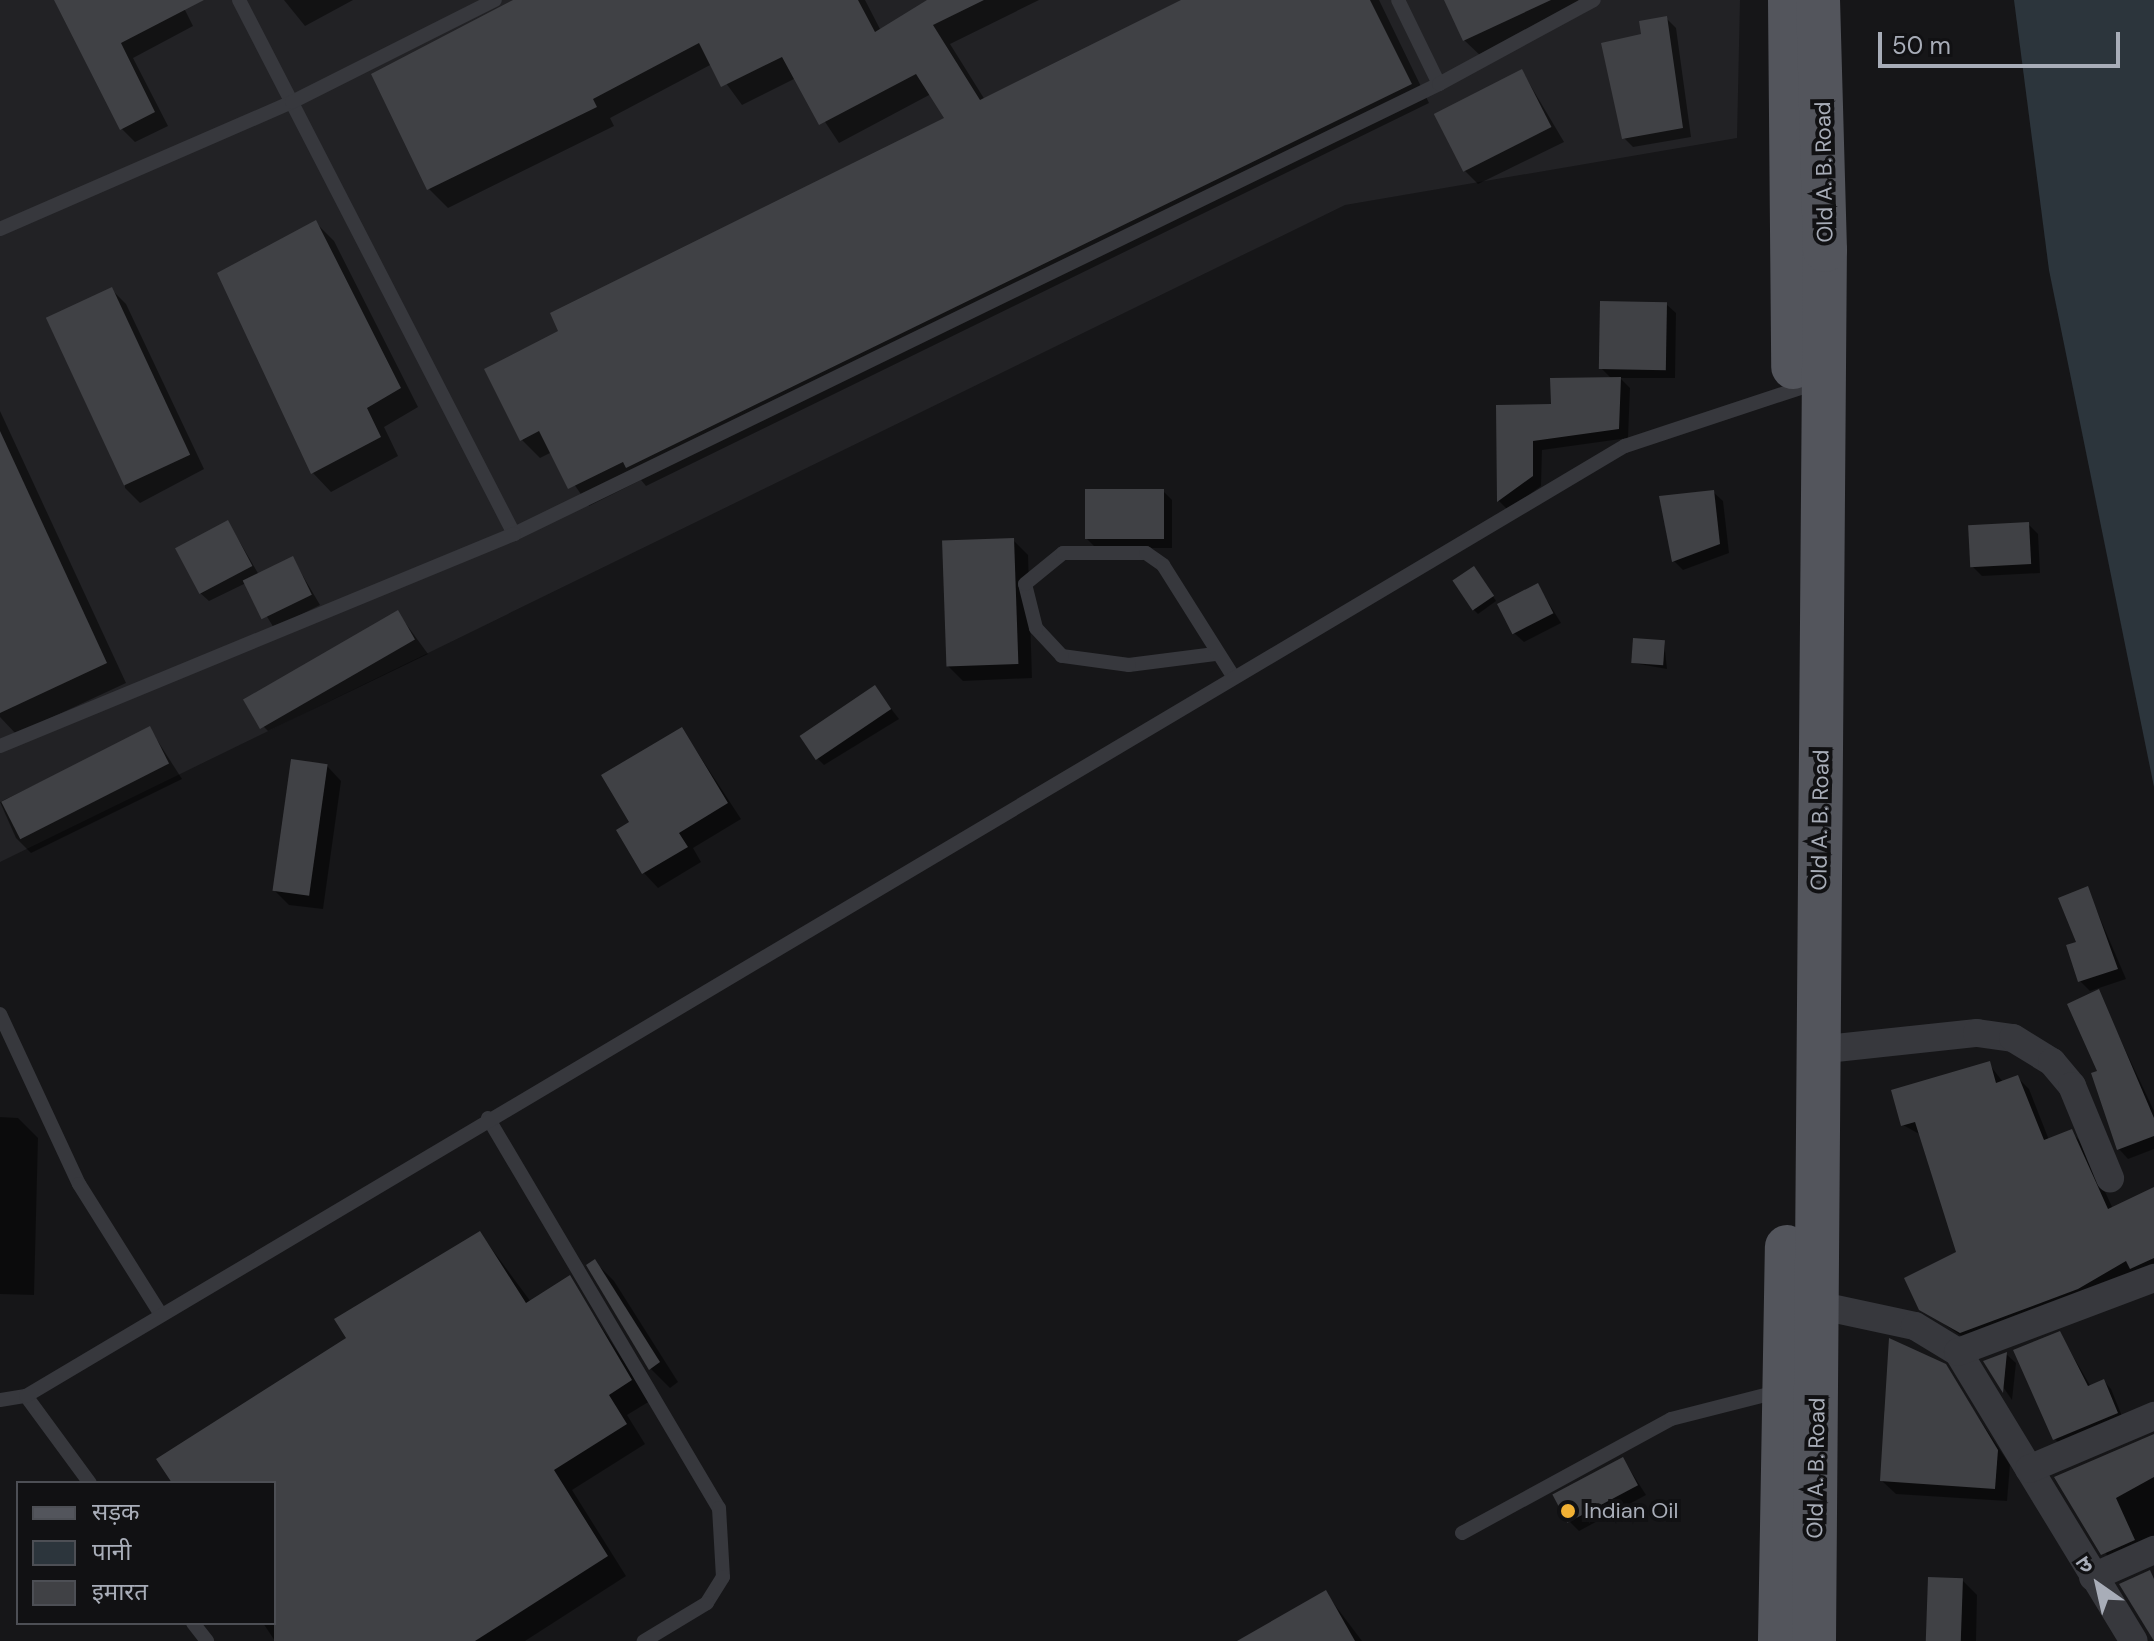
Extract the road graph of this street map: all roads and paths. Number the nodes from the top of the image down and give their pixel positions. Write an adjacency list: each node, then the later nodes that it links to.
1 (239, 0): 8 (lane)
2 (495, 0): 8 (lane)
3 (1398, 0): 7 (lane)
4 (1594, 0): 7 (lane)
5 (1790, 0): 10 (main road, Old A. B. Road)
6 (1818, 0): 10 (main road, Old A. B. Road)
7 (1439, 84): 11 (lane)
8 (292, 102): 9 (lane); 11 (lane)
9 (0, 229)
10 (1808, 386): 13 (lane); 16 (main road, Old A. B. Road); 23 (main road, Old A. B. Road)
11 (514, 534): 14 (lane)
12 (1215, 654): 12 (lane); 13 (lane)
13 (1233, 676): 17 (lane)
14 (0, 746)
15 (0, 1014): 21 (lane)
16 (1817, 1050): 18 (street); 20 (main road, Old A. B. Road)
17 (488, 1118): 21 (lane); 34 (lane)
18 (2110, 1178)
19 (2154, 1278): 22 (street)
20 (1817, 1305): 22 (street); 36 (main road, Old A. B. Road)
21 (160, 1313): 24 (lane)
22 (1958, 1352): 27 (street)
23 (1784, 1391): 29 (lane); 35 (main road, Old A. B. Road)
24 (26, 1396): 25 (lane); 28 (lane)
25 (0, 1400)
26 (2154, 1416): 27 (street)
27 (2029, 1469): 31 (street)
28 (89, 1481)
29 (1462, 1533)
30 (2154, 1550): 31 (street)
31 (2093, 1577): 37 (street)
32 (195, 1625): 33 (lane)
33 (207, 1641)
34 (644, 1641)
35 (1780, 1641)
36 (1814, 1641)
37 (2134, 1641)

